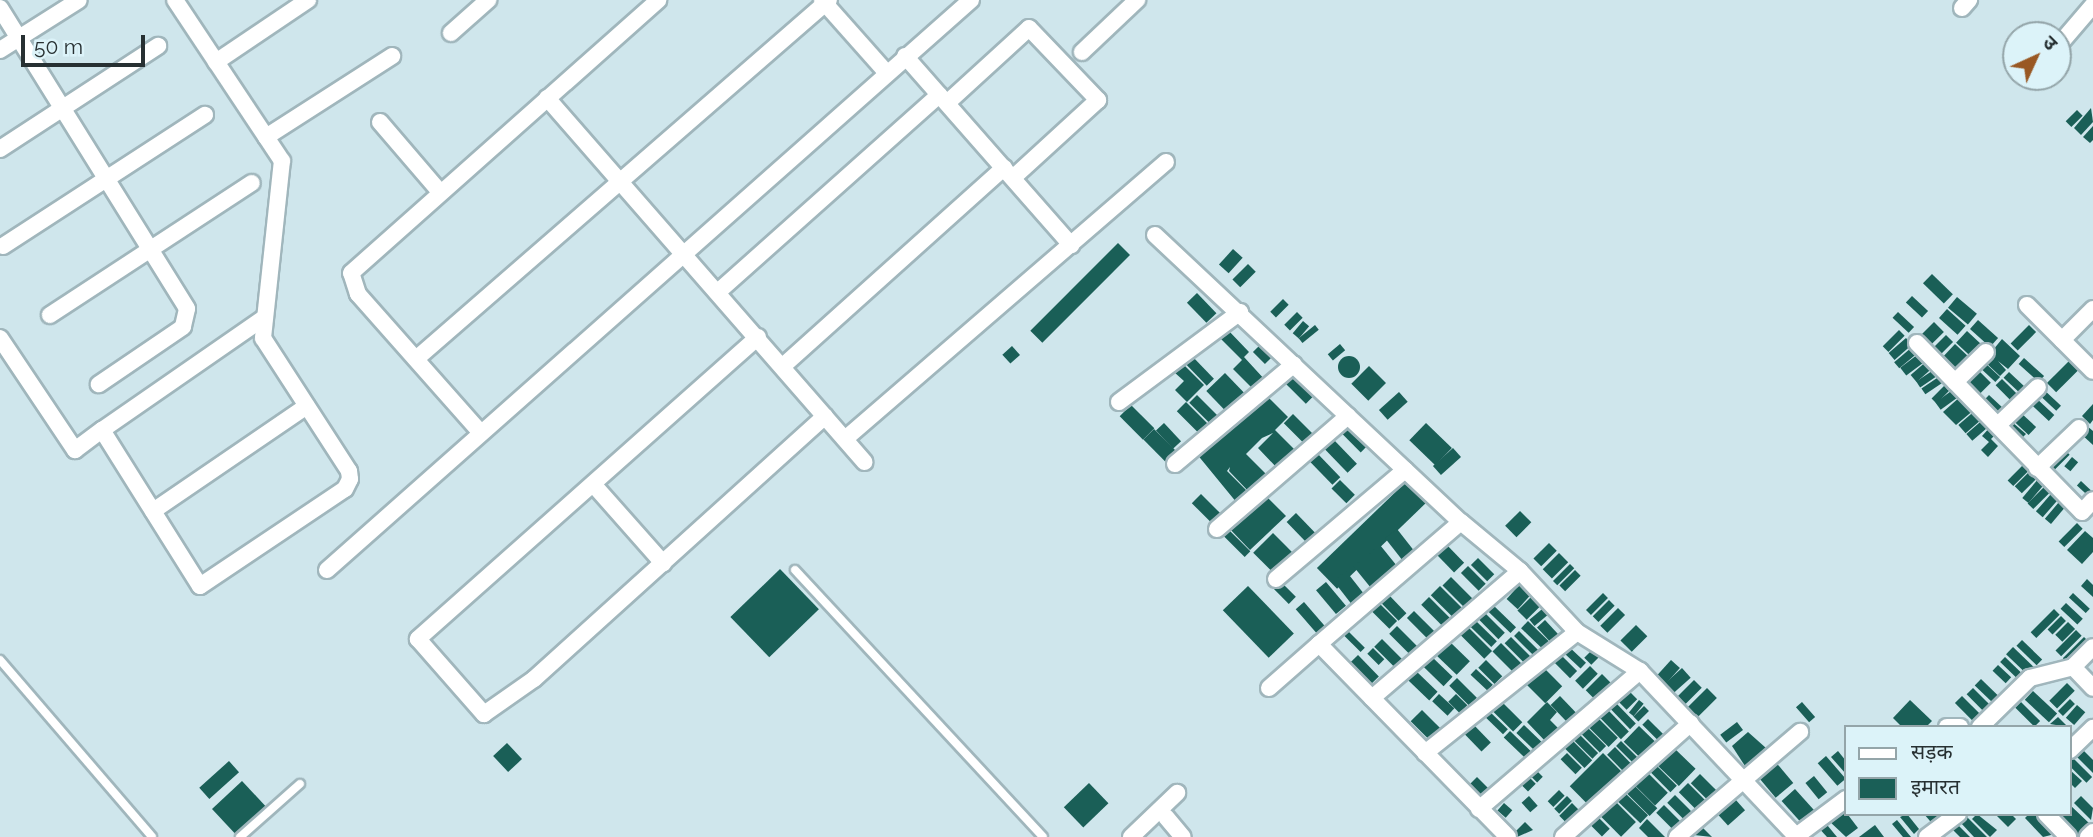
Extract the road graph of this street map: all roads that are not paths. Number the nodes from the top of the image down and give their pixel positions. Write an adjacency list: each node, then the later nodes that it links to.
1 (79, 0): 13 (street)
2 (176, 0): 19 (street)
3 (308, 0): 19 (street)
4 (488, 0): 12 (street)
5 (658, 0): 21 (street)
6 (971, 0): 18 (street)
7 (1137, 0): 16 (street)
8 (825, 1): 20 (street); 31 (street)
9 (2093, 5): 11 (street)
10 (0, 8): 13 (street)
11 (2072, 30)
12 (451, 33)
13 (18, 38): 15 (street); 23 (street)
14 (158, 46): 23 (street)
15 (0, 50)
16 (1082, 52)
17 (392, 56): 26 (street)
18 (905, 56): 20 (street); 22 (street)
19 (216, 62): 26 (street)
20 (886, 72): 38 (street)
21 (547, 99): 31 (street); 33 (street)
22 (943, 99): 29 (street); 29 (street); 39 (street)
23 (63, 109): 27 (street); 30 (street)
24 (205, 115): 30 (street)
25 (380, 122): 33 (street)
26 (266, 137): 44 (street)
27 (0, 149)
28 (1166, 162): 35 (street)
29 (1008, 173): 35 (street); 53 (street)
30 (107, 180): 36 (street); 37 (street)
31 (623, 181): 38 (street); 51 (street)
32 (252, 183): 37 (street)
33 (440, 192): 51 (street)
34 (1155, 235): 42 (street)
35 (1072, 245): 66 (street)
36 (3, 246)
37 (151, 251): 43 (street); 56 (street)
38 (685, 251): 39 (street); 65 (street)
39 (719, 291): 45 (street)
40 (2027, 305): 47 (street)
41 (2093, 309): 47 (street)
42 (1240, 312): 52 (street); 58 (street)
43 (50, 316)
44 (265, 317): 59 (street); 64 (street)
45 (758, 337): 53 (street); 71 (street)
46 (0, 338): 50 (street)
47 (2062, 340): 54 (street)
48 (1917, 343): 55 (street)
49 (1986, 352): 55 (street)
50 (5, 358): 64 (street)
51 (416, 359): 65 (street)
52 (1294, 364): 61 (street); 68 (street)
53 (783, 366): 60 (street)
54 (2093, 371)
55 (1955, 382): 62 (street)
56 (99, 384)
57 (2038, 387): 62 (street)
58 (1119, 402)
59 (307, 406): 73 (street); 73 (street)
60 (825, 416): 66 (street); 76 (street)
61 (1348, 416): 70 (street); 75 (street)
62 (1998, 425): 69 (street)
63 (2079, 428): 69 (street)
64 (103, 430): 73 (street)
65 (481, 433): 77 (street)
66 (845, 439): 67 (street)
67 (865, 462)
68 (1175, 464)
69 (2037, 468): 72 (street)
70 (1405, 470): 74 (street); 80 (street)
71 (593, 484): 76 (street); 76 (street)
72 (2093, 500)
73 (153, 511)
74 (1461, 522): 79 (street); 82 (street)
75 (1217, 529)
76 (663, 563)
77 (327, 570)
78 (795, 570): 108 (lane)
79 (1520, 571): 81 (street); 89 (street)
80 (1276, 579)
81 (1577, 632): 86 (street); 95 (street)
82 (1319, 644): 87 (street); 89 (street)
83 (2093, 647): 85 (street)
84 (0, 660): 106 (lane)
85 (2073, 667): 88 (street); 91 (street)
86 (1640, 671): 90 (street); 100 (street)
87 (1269, 688)
88 (2093, 688)
89 (1373, 698): 95 (street)
90 (1691, 723): 96 (street); 112 (street)
91 (1982, 725)
92 (2093, 728): 94 (street)
93 (1800, 732): 96 (street)
94 (2072, 748)
95 (1424, 753): 100 (street)
96 (1744, 780): 113 (street); 114 (street)
97 (300, 784): 107 (lane)
98 (1177, 793): 109 (street)
99 (1844, 801): 114 (street)
100 (1479, 809): 111 (street)
101 (1955, 816): 115 (street)
102 (2048, 816): 105 (street)
103 (1167, 817): 110 (street)
104 (2093, 832): 116 (street)
105 (2065, 836)
106 (152, 837)
107 (240, 837)
108 (1043, 837)
109 (1131, 837)
110 (1183, 837)
111 (1508, 837)
112 (1563, 837)
113 (1677, 837)
114 (1796, 837)
115 (1927, 837)
116 (2088, 837)

